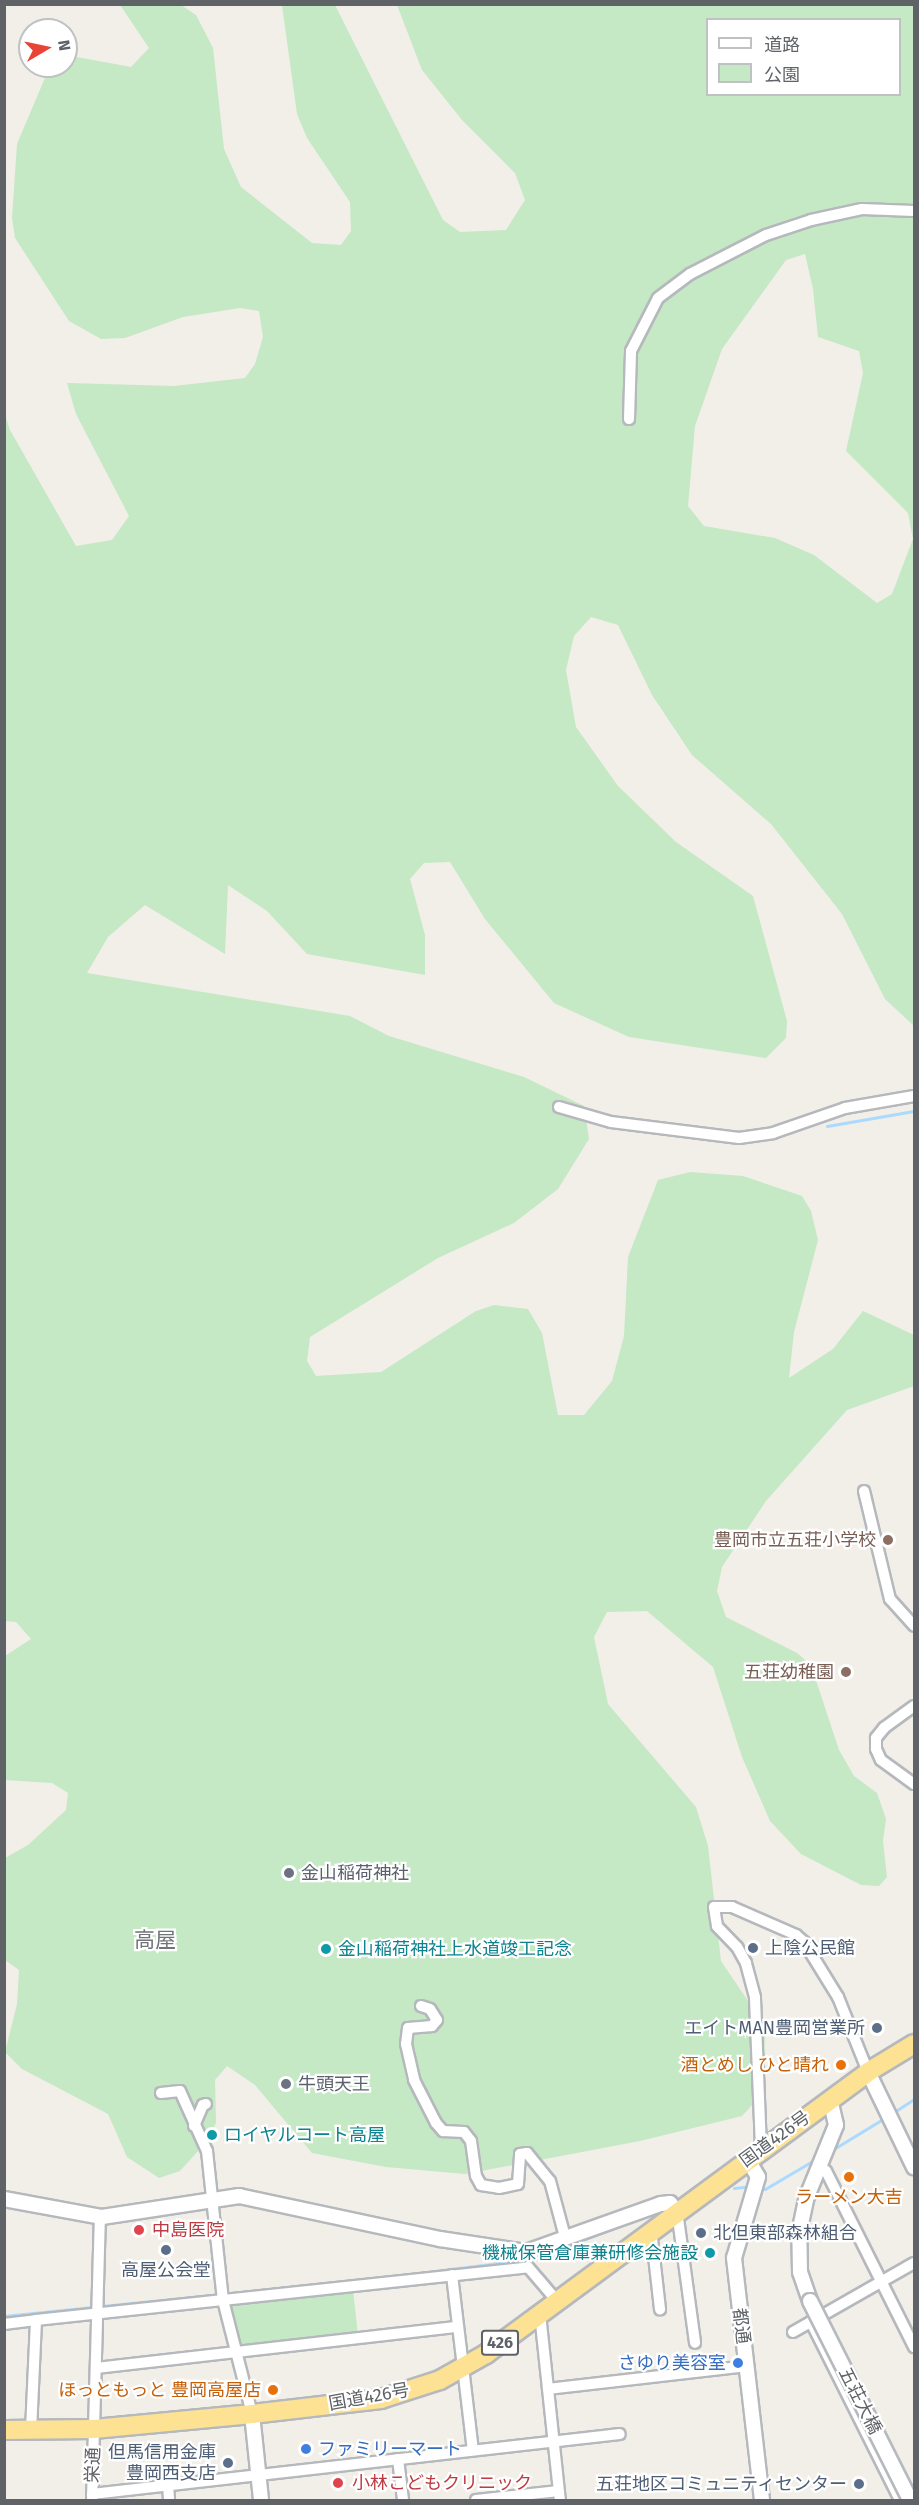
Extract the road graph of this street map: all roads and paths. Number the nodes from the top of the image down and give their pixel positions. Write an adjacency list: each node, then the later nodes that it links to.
1 (915, 211): 2 (street)
2 (629, 419)
3 (915, 1096): 4 (street)
4 (559, 1107)
5 (864, 1491): 6 (street)
6 (915, 1626)
7 (915, 1706): 8 (street)
8 (915, 1784)
9 (419, 2007): 24 (street)
10 (915, 2044): 11 (highway, 国道426号 / 426)
11 (868, 2072): 13 (highway, 国道426号 / 426); 16 (street); 18 (street)
12 (161, 2093): 15 (street)
13 (830, 2100): 16 (highway, 国道426号 / 426); 17 (street, 五荘大橋)
14 (206, 2104): 15 (street)
15 (194, 2126): 20 (street)
16 (754, 2153): 21 (highway, 国道426号 / 426); 41 (street, 都通)
17 (820, 2165): 27 (street); 64 (street, 五荘大橋, bridge)
18 (915, 2167)
19 (4, 2199): 22 (street)
20 (211, 2200): 22 (street); 24 (street); 28 (street)
21 (677, 2211): 23 (highway, 国道426号 / 426); 24 (street); 38 (street)
22 (100, 2217): 31 (street, 栄通)
23 (651, 2230): 29 (highway, 国道426号 / 426); 30 (street)
24 (565, 2237)
25 (915, 2263): 27 (street)
26 (452, 2275): 28 (street); 29 (street); 36 (street)
27 (882, 2282): 34 (street); 39 (street)
28 (223, 2299): 31 (street); 40 (street)
29 (556, 2301): 32 (highway, 国道426号 / 426)
30 (660, 2309)
31 (97, 2312): 33 (street); 42 (street, 栄通)
32 (540, 2313): 43 (highway, 国道426号 / 426); 44 (street)
33 (36, 2320): 35 (street); 48 (street)
34 (811, 2322): 37 (street); 63 (street)
35 (4, 2324)
36 (458, 2327): 40 (street); 43 (street)
37 (793, 2332)
38 (695, 2343)
39 (915, 2347)
40 (237, 2352): 42 (street); 45 (street)
41 (747, 2366): 44 (street); 62 (street, 都通)
42 (96, 2368): 46 (street, 栄通)
43 (463, 2368): 45 (highway, 国道426号 / 426); 51 (street)
44 (548, 2389): 50 (street)
45 (252, 2414): 46 (highway, 国道426号 / 426); 53 (street)
46 (94, 2428): 48 (highway, 国道426号 / 426); 57 (street, 栄通)
47 (4, 2430): 48 (highway, 国道426号 / 426)
48 (31, 2431)
49 (620, 2434): 50 (street)
50 (554, 2441): 51 (street); 56 (street)
51 (472, 2450): 52 (street)
52 (398, 2459): 53 (street); 60 (street)
53 (258, 2475): 54 (street); 59 (street)
54 (168, 2485): 57 (street); 58 (street)
55 (915, 2492): 63 (street)
56 (560, 2496): 61 (street)
57 (92, 2497)
58 (170, 2500)
59 (261, 2500)
60 (403, 2500)
61 (476, 2500)
62 (762, 2500)
63 (900, 2500)
64 (910, 2500)

